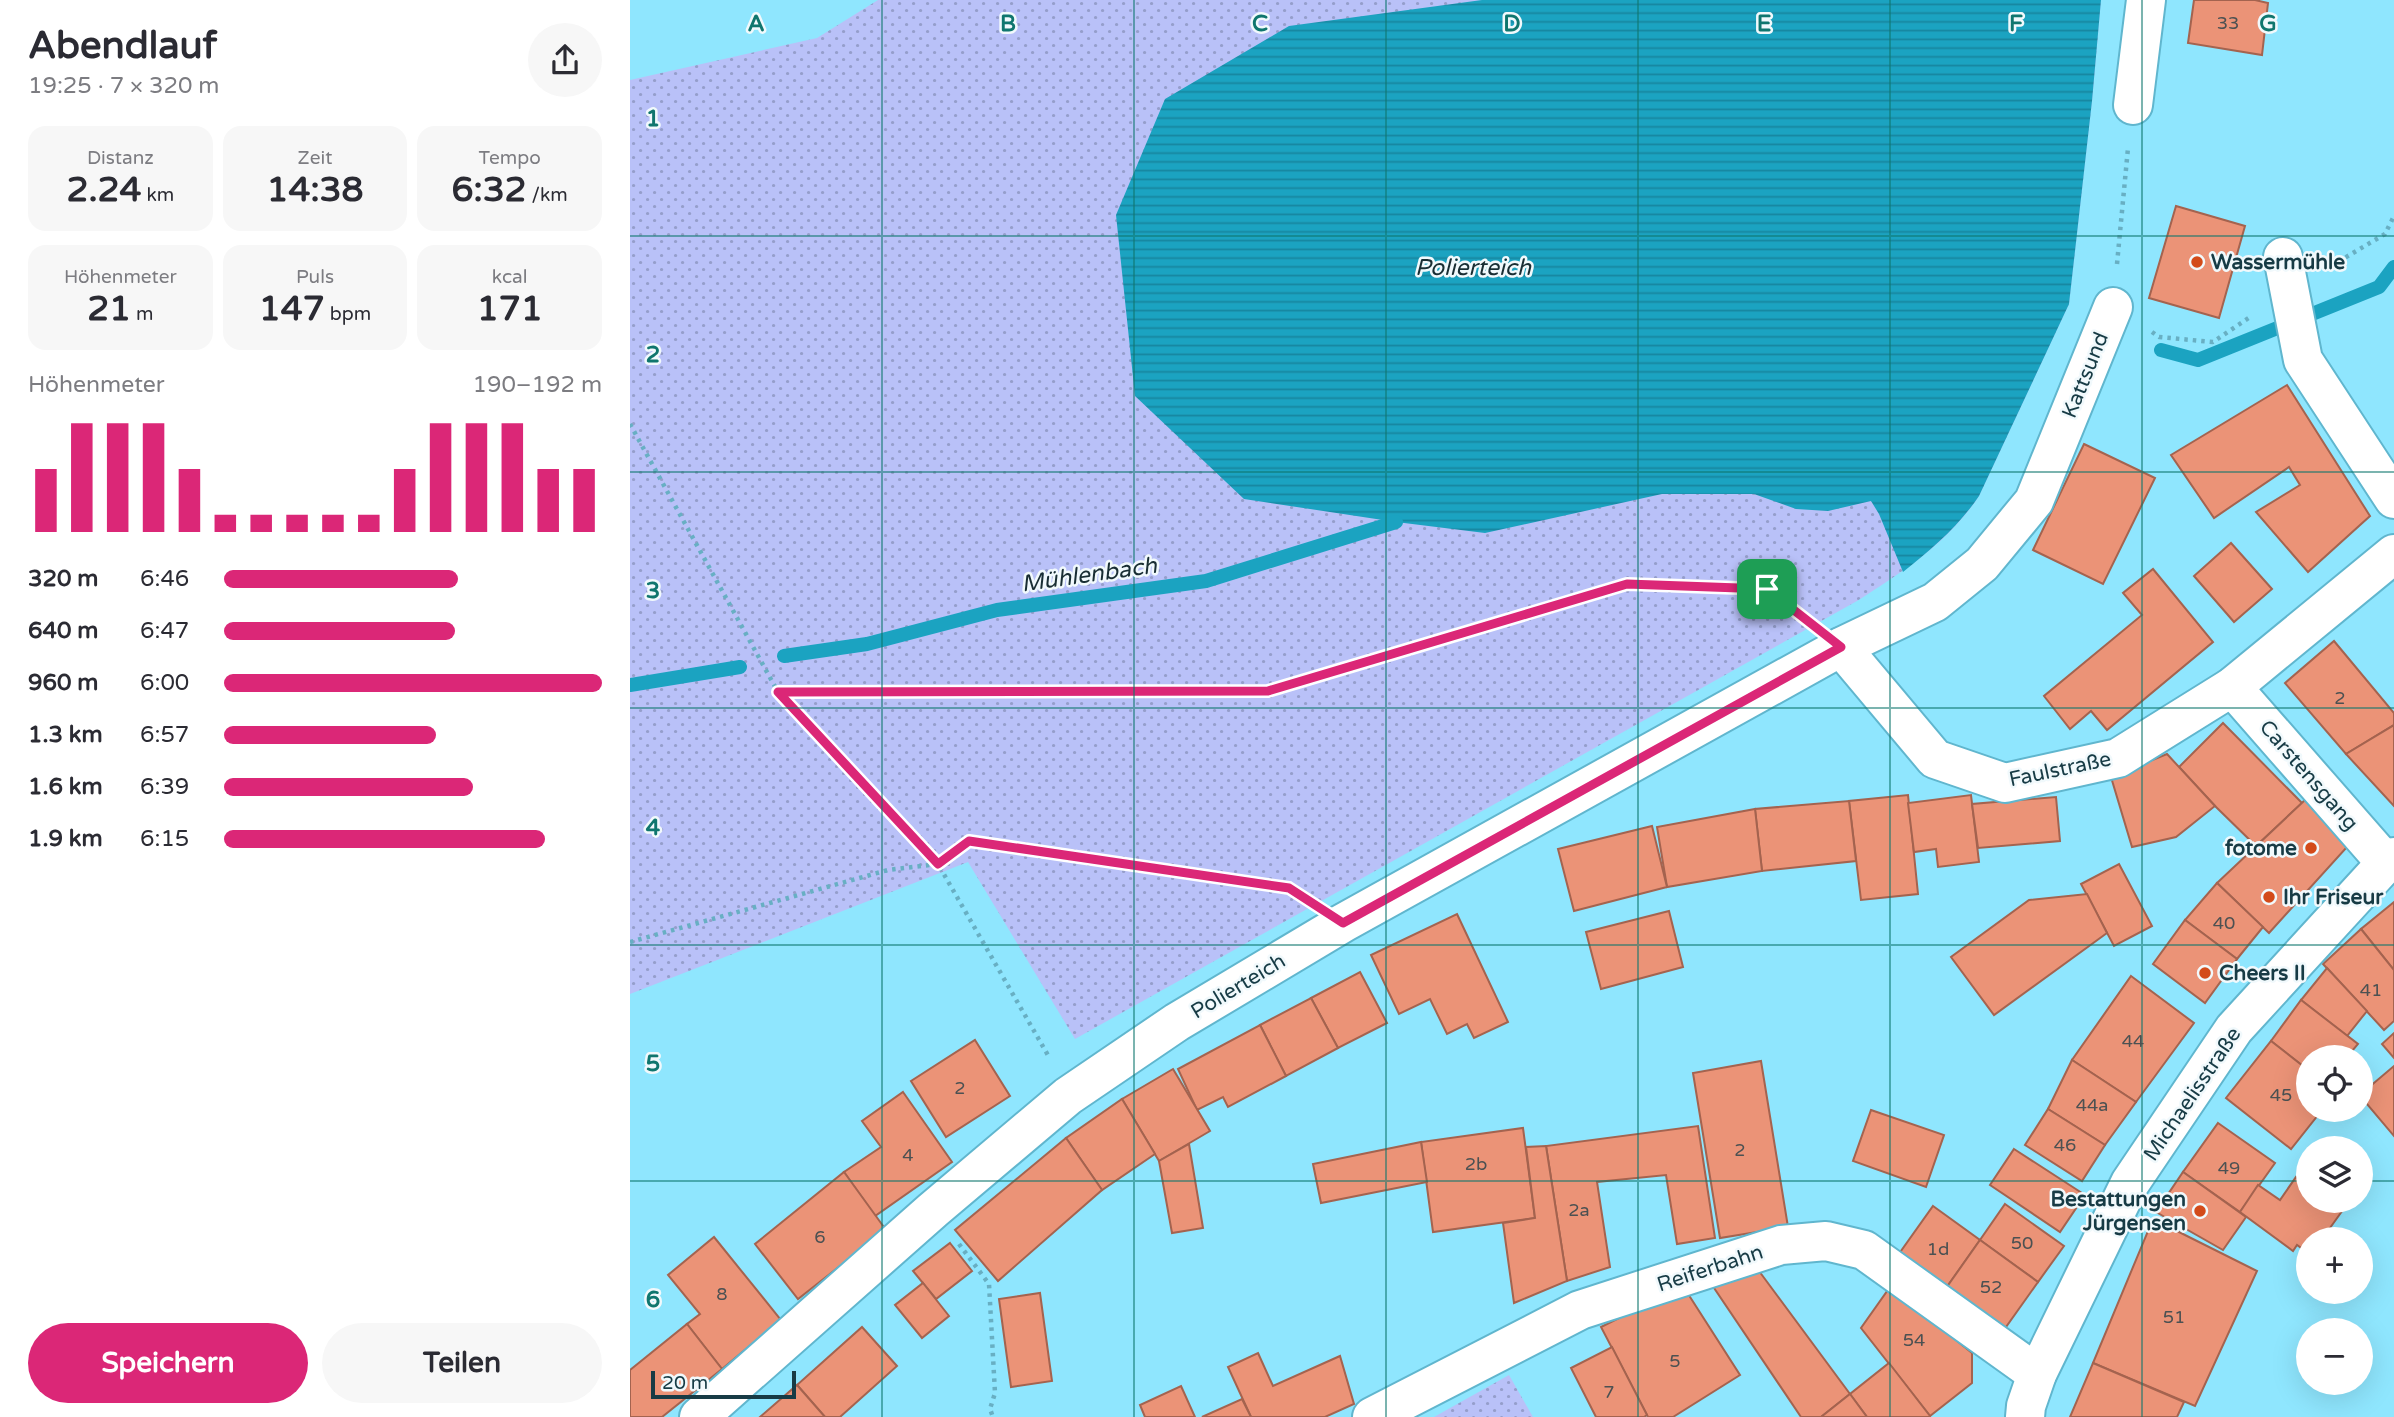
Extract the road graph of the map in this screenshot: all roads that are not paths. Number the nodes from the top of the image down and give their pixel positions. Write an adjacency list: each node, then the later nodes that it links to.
1 (2146, 0): 2 (street)
2 (2133, 105)
3 (2287, 283): 5 (street)
4 (2113, 307): 7 (street, Kattsund)
5 (2394, 499)
6 (2394, 554): 8 (street, Faulstraße)
7 (1841, 647): 8 (street, Faulstraße); 11 (street, Polierteich)
8 (2232, 687): 9 (street, Carstensgang)
9 (2390, 860): 10 (street, Michaelisstraße)
10 (2025, 1404): 12 (street, Reiferbahn)
11 (699, 1417)
12 (1372, 1417)

